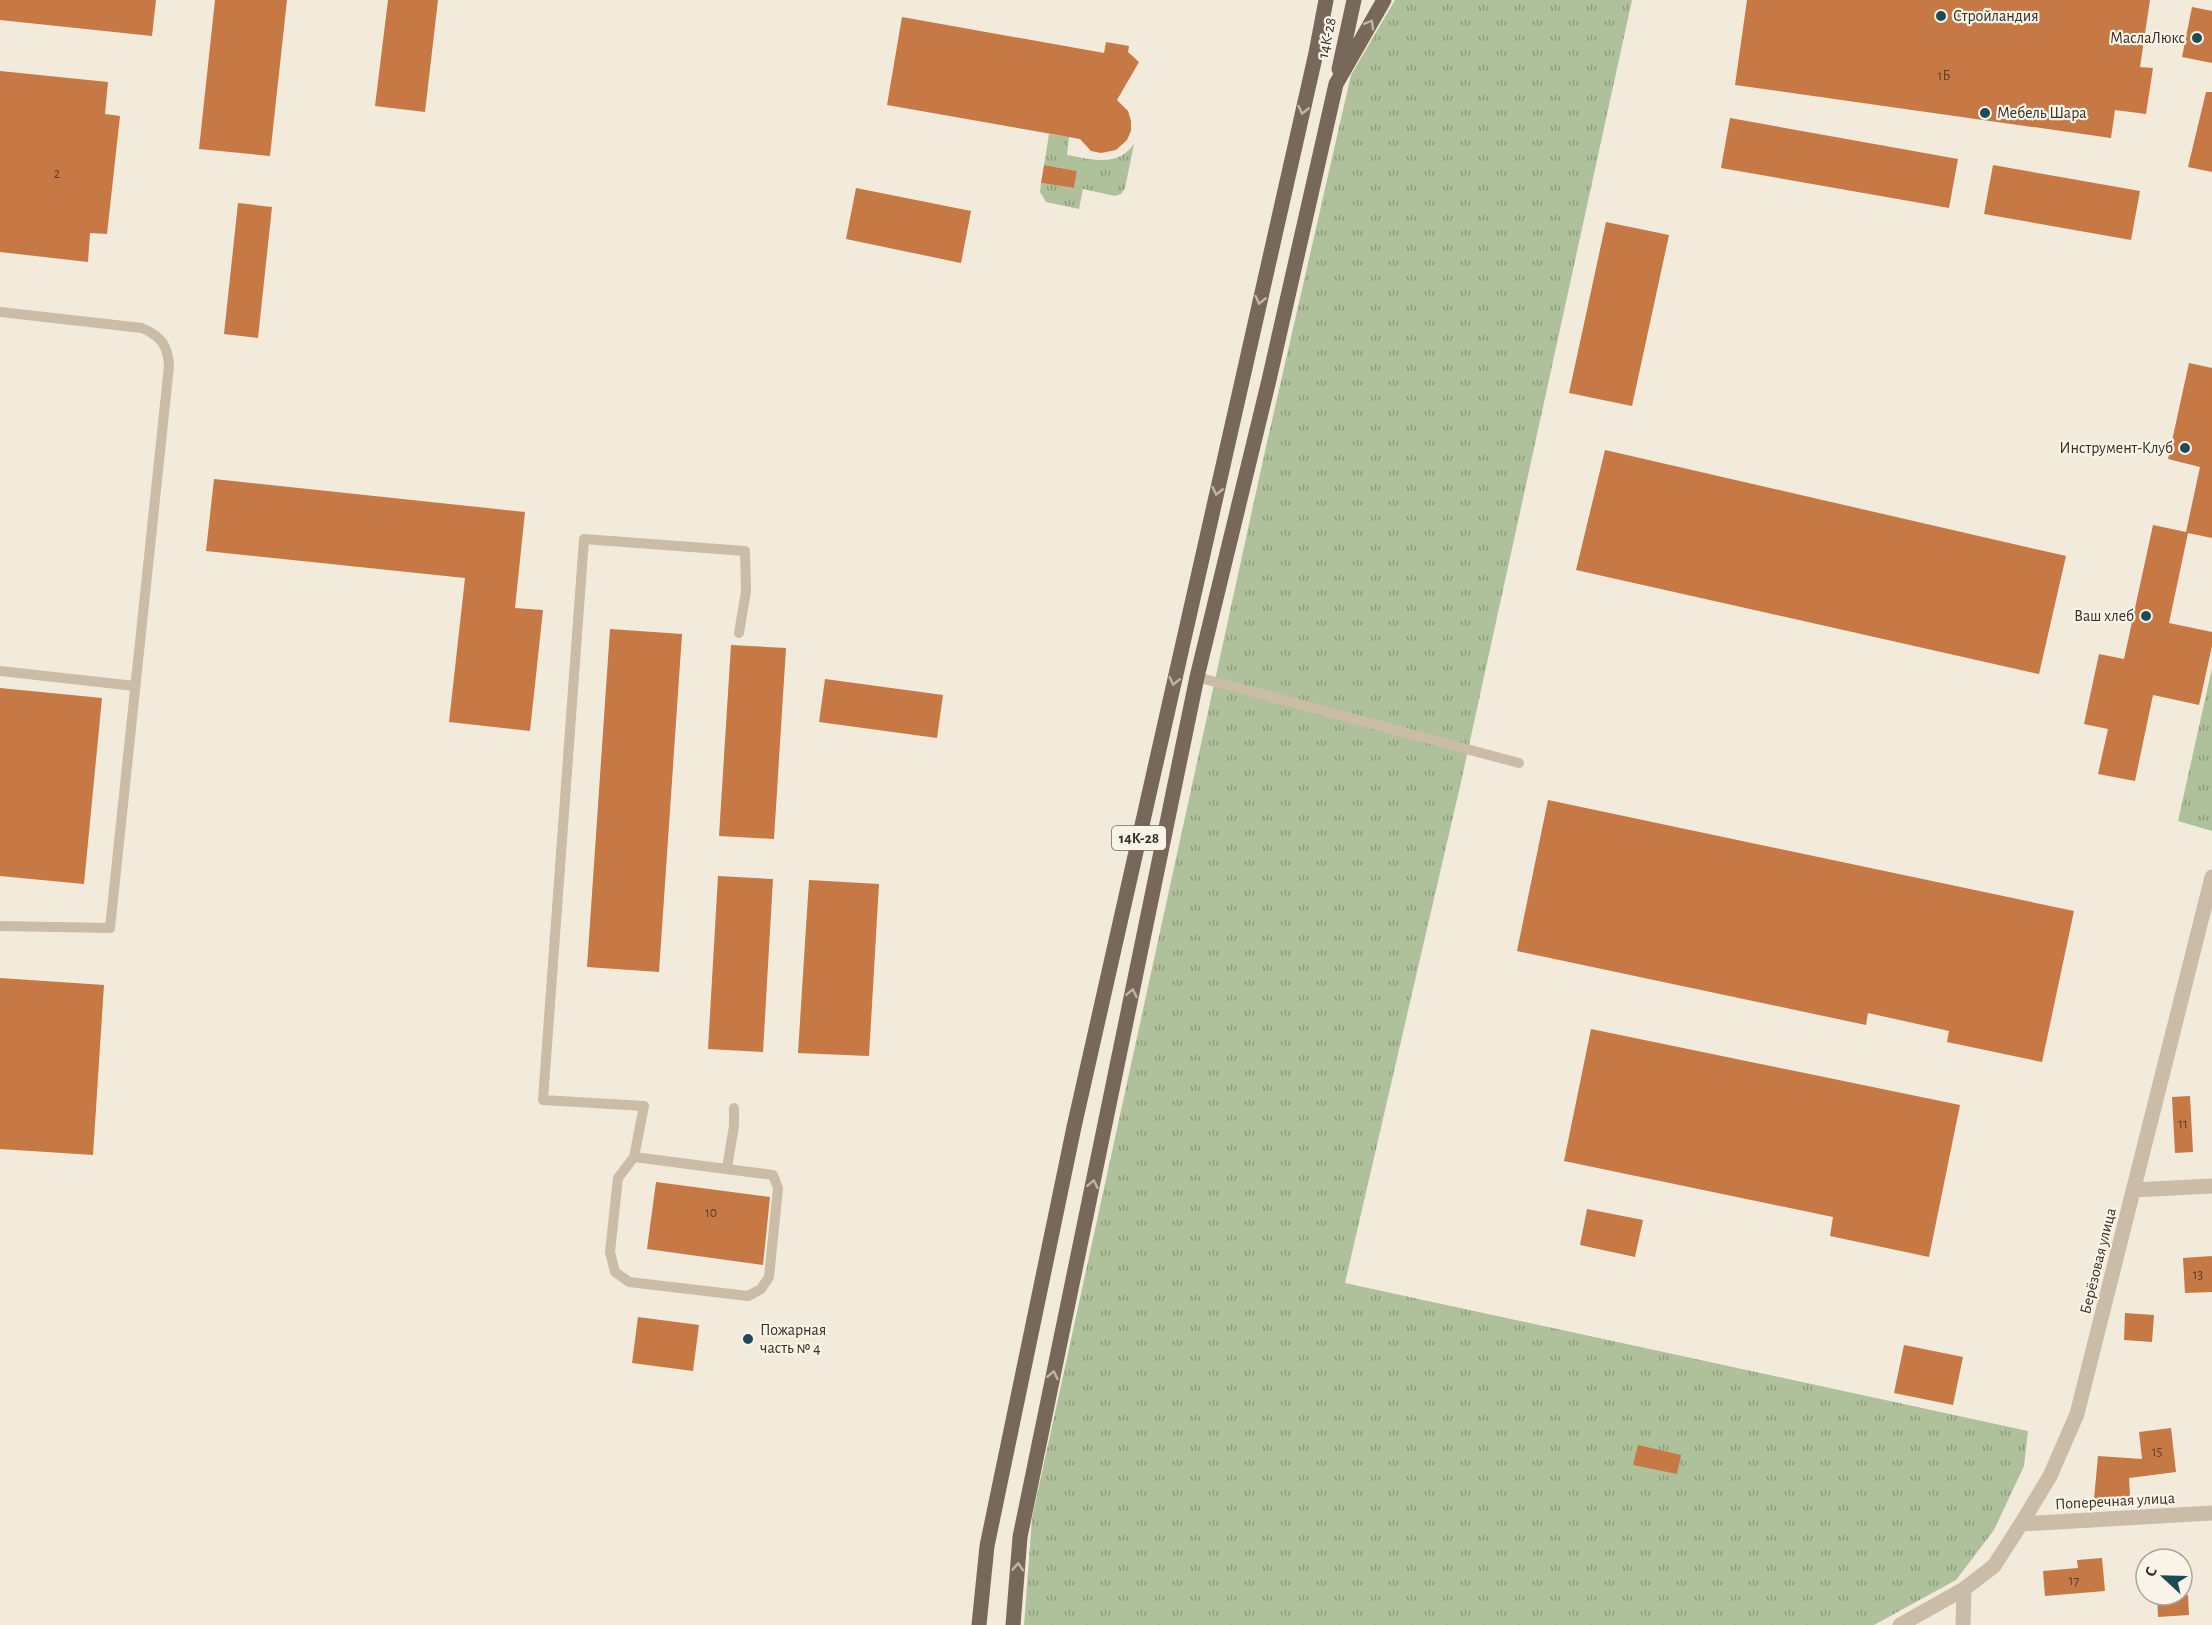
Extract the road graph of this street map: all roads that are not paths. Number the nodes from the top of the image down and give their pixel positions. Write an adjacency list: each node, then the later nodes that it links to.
1 (1321, 0): 5 (main road)
2 (1326, 0): 5 (main road, 14К-28)
3 (1354, 0): 6 (main road, 14К-28)
4 (1384, 0): 6 (main road, one-way to 4)
5 (1316, 53): 23 (main road, 14К-28, one-way to 23)
6 (1336, 84): 10 (main road, 14К-28)
7 (0, 312): 11 (lane)
8 (739, 633): 16 (lane)
9 (0, 671): 11 (lane)
10 (1197, 677): 12 (lane); 24 (main road, 14К-28, one-way to 10)
11 (135, 687): 14 (lane)
12 (1519, 763)
13 (2212, 877): 19 (street, Берёзовая улица)
14 (0, 926)
15 (734, 1108): 17 (lane)
16 (634, 1157): 17 (lane); 17 (lane)
17 (727, 1168)
18 (2212, 1186): 19 (street)
19 (2134, 1190): 21 (street, Берёзовая улица)
20 (2212, 1513): 21 (street, Поперечная улица)
21 (2021, 1524): 22 (street, Берёзовая улица)
22 (1964, 1589): 25 (street, Берёзовая улица); 26 (street)
23 (979, 1625)
24 (1013, 1625)
25 (1900, 1625)
26 (1963, 1625)

